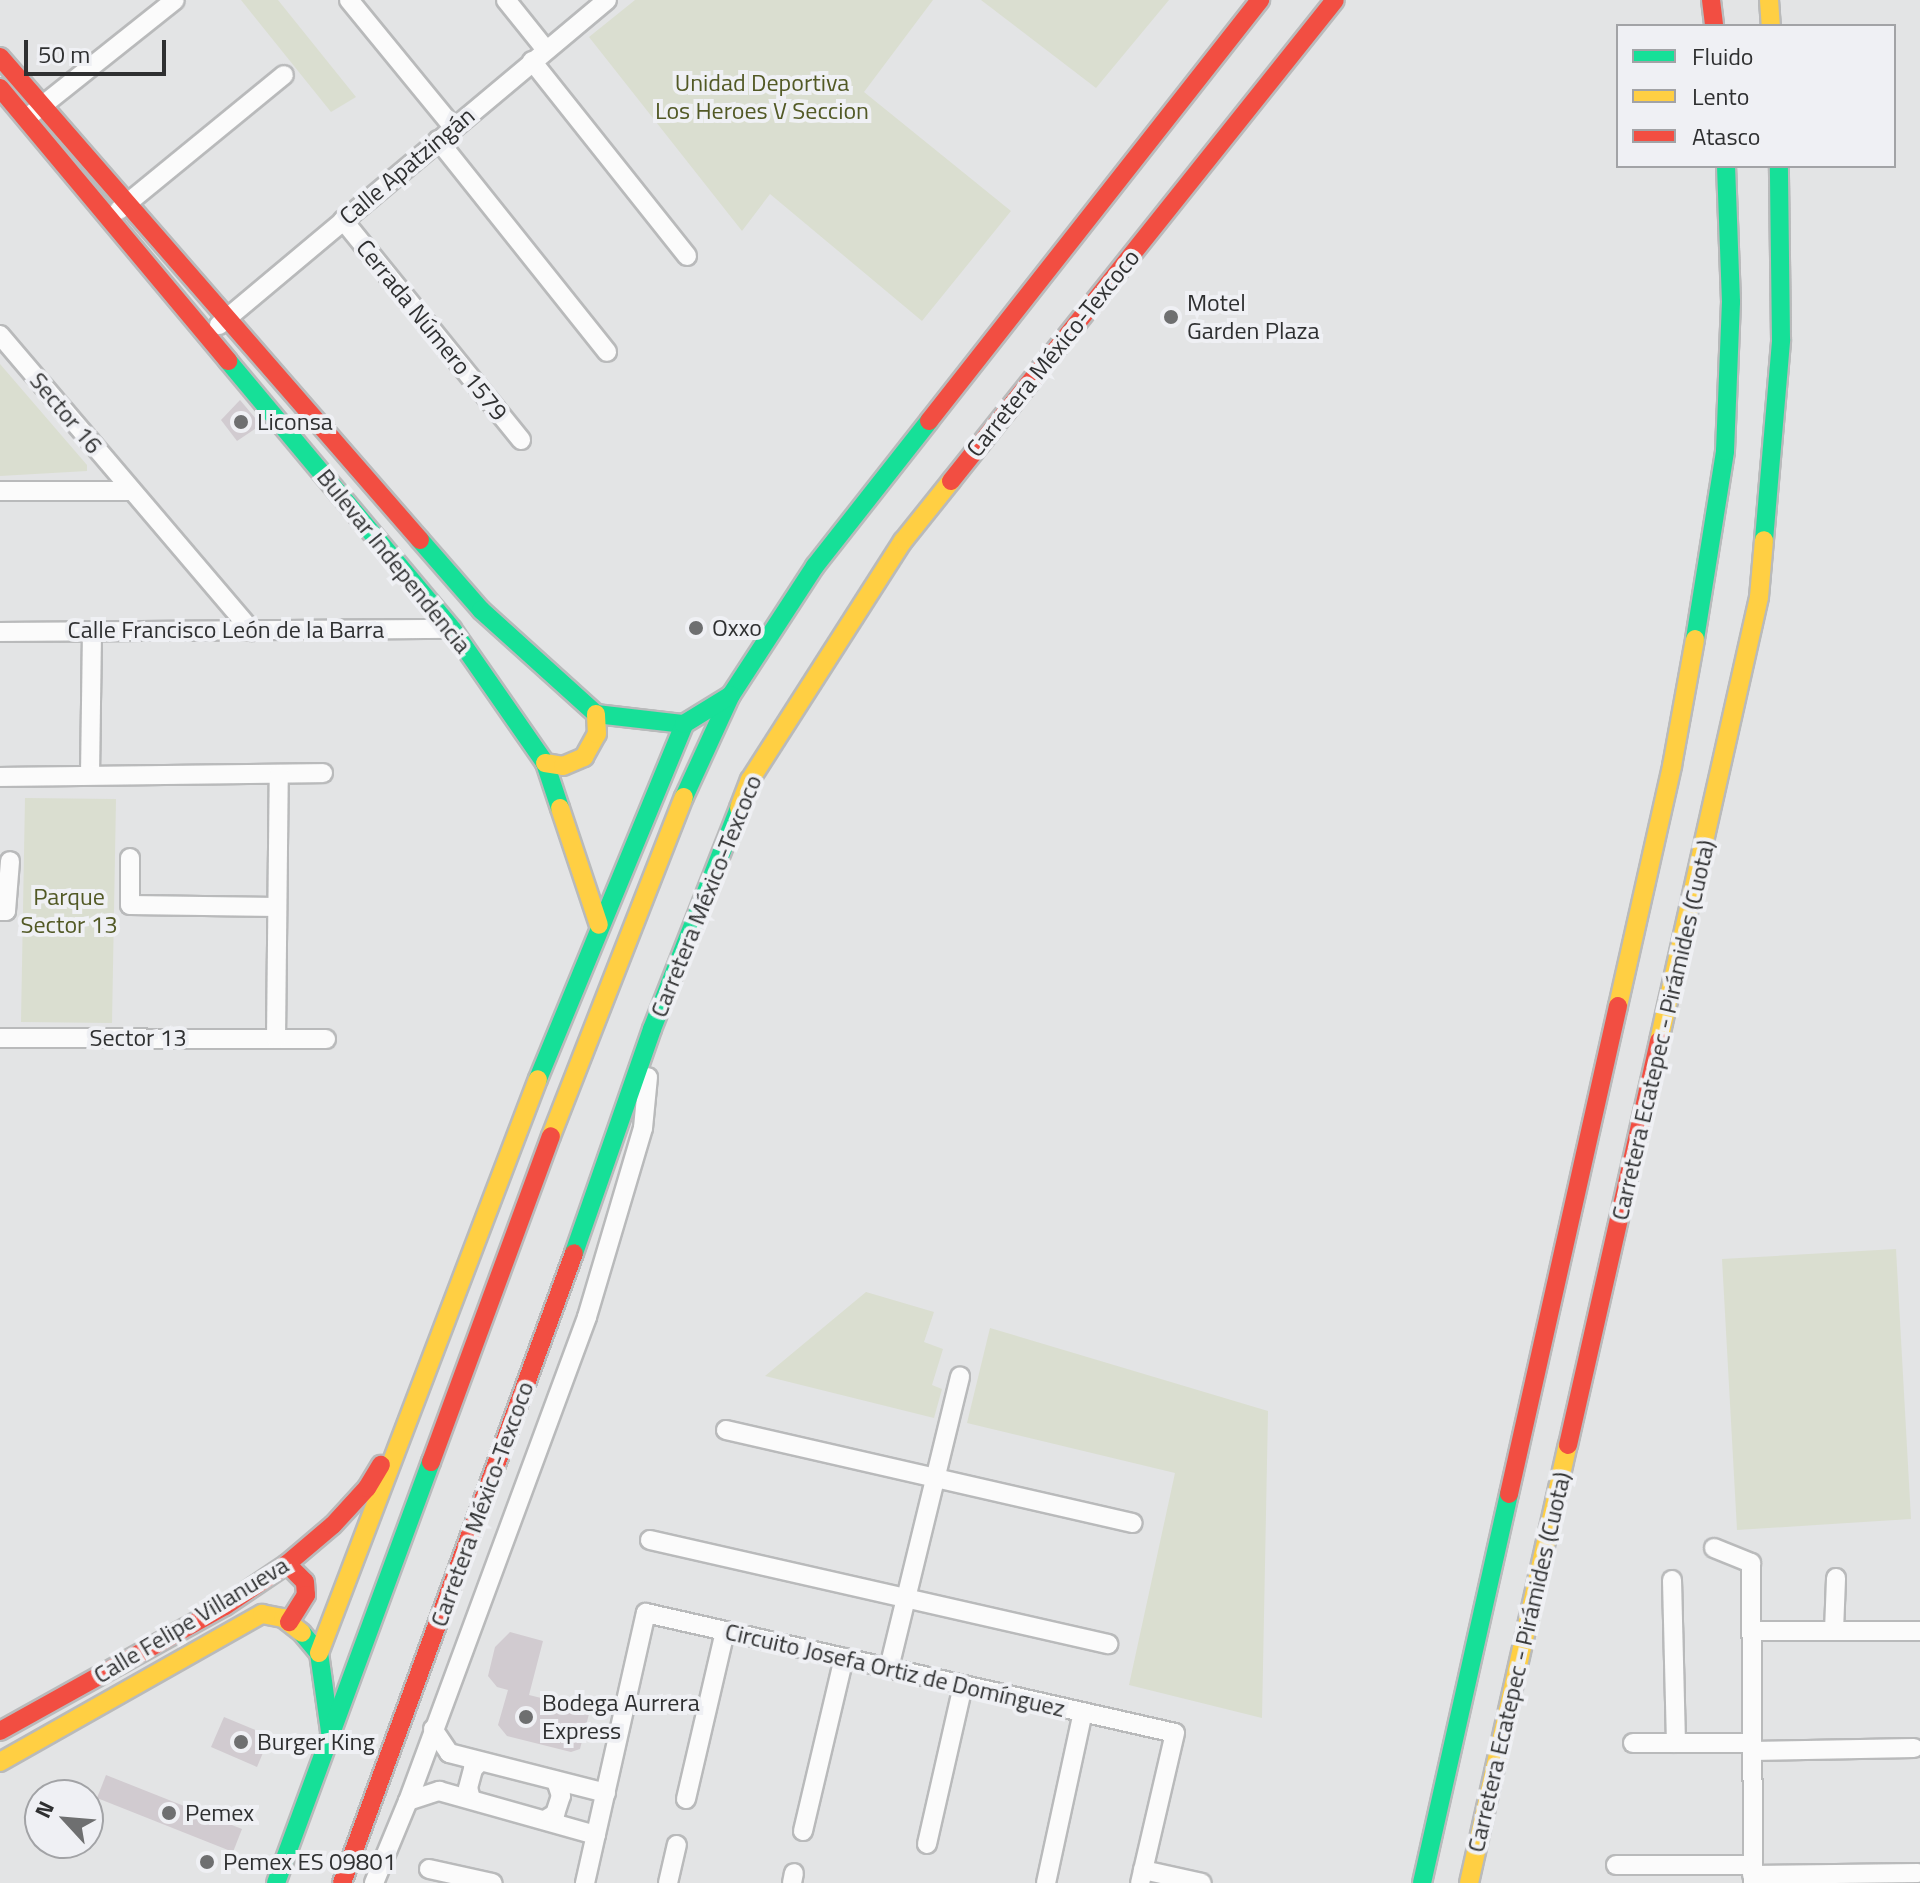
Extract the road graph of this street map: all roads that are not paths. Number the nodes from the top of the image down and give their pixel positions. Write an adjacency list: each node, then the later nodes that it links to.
1 (175, 0): 17 (street)
2 (349, 0): 18 (street)
3 (506, 0): 12 (street)
4 (607, 0): 12 (street, Calle Apatzingán)
5 (1260, 0): 14 (main road)
6 (1335, 0): 50 (main road, Carretera México-Texcoco)
7 (1711, 0): 10 (main road)
8 (1769, 0): 11 (main road)
9 (1227, 10): 14 (main road)
10 (1714, 24)
11 (1771, 24)
12 (539, 56): 18 (street, Calle Apatzingán); 25 (street)
13 (0, 57): 17 (main road, Bulevar Independencia)
14 (1201, 74): 37 (main road)
15 (284, 75): 22 (street)
16 (0, 88): 17 (main road, Bulevar Independencia)
17 (35, 111): 22 (main road, Bulevar Independencia); 23 (main road, Bulevar Independencia)
18 (453, 127): 19 (street, Calle Apatzingán)
19 (438, 140): 24 (street, Calle Apatzingán); 29 (street)
20 (1726, 168): 108 (main road, Carretera Ecatepec - Pirámides (Cuota))
21 (1779, 168): 109 (main road, Carretera Ecatepec - Pirámides (Cuota))
22 (128, 203): 23 (street); 26 (main road, Bulevar Independencia)
23 (111, 218): 27 (main road, Bulevar Independencia)
24 (343, 220): 26 (street, Calle Apatzingán); 30 (street, Cerrada Número 1579)
25 (687, 256)
26 (226, 319): 27 (street, Calle Apatzingán); 38 (main road, Bulevar Independencia)
27 (208, 334): 33 (main road, Bulevar Independencia)
28 (0, 335): 32 (street, Sector 16)
29 (607, 352)
30 (521, 440)
31 (0, 491): 32 (street, Sector 16)
32 (132, 491): 35 (street, Sector 16)
33 (452, 629): 35 (street, Calle Francisco León de la Barra); 40 (main road, Bulevar Independencia)
34 (92, 631): 35 (street, Calle Francisco León de la Barra); 36 (street, Calle Francisco León de la Barra); 43 (street)
35 (252, 631)
36 (0, 632)
37 (731, 695): 39 (main road); 78 (main road)
38 (596, 714): 39 (main road); 40 (main road)
39 (684, 724): 49 (main road)
40 (545, 763): 49 (main road, Bulevar Independencia)
41 (323, 773): 42 (street)
42 (279, 774): 43 (street); 47 (street)
43 (90, 775): 44 (street)
44 (0, 777)
45 (130, 858): 47 (street)
46 (10, 861): 48 (street)
47 (277, 907): 52 (street)
48 (0, 911)
49 (599, 925): 55 (main road)
50 (652, 1029): 76 (street); 101 (main road, Carretera México-Texcoco)
51 (0, 1038): 52 (street, Sector 13)
52 (276, 1039): 53 (street, Sector 13)
53 (326, 1039)
54 (960, 1377): 57 (street)
55 (415, 1407): 61 (main road, Calle Felipe Villanueva); 71 (main road)
56 (726, 1430): 57 (street)
57 (935, 1479): 58 (street); 64 (street)
58 (1132, 1523)
59 (650, 1540): 64 (street)
60 (1714, 1548): 67 (street)
61 (287, 1564): 65 (main road); 77 (main road, Calle Felipe Villanueva)
62 (1836, 1578): 68 (street)
63 (1672, 1580): 80 (street)
64 (907, 1597): 70 (street); 73 (street)
65 (289, 1622): 71 (main road); 83 (main road, Calle Felipe Villanueva)
66 (725, 1631): 72 (street, Circuito Josefa Ortiz de Domínguez); 86 (street, Circuito Josefa Ortiz de Domínguez); 88 (street)
67 (1751, 1631): 68 (street); 81 (street)
68 (1834, 1631): 69 (street)
69 (1920, 1631)
70 (1108, 1644)
71 (319, 1653): 78 (main road)
72 (844, 1658): 73 (street, Circuito Josefa Ortiz de Domínguez); 91 (street)
73 (889, 1668): 74 (street, Circuito Josefa Ortiz de Domínguez)
74 (963, 1685): 75 (street, Circuito Josefa Ortiz de Domínguez); 93 (street)
75 (1083, 1712): 99 (street, Circuito Josefa Ortiz de Domínguez); 106 (street)
76 (433, 1729): 84 (street); 89 (street)
77 (0, 1731)
78 (330, 1731): 100 (main road)
79 (1633, 1743): 80 (street)
80 (1676, 1743): 81 (street)
81 (1752, 1747): 82 (street); 98 (street)
82 (1914, 1748)
83 (0, 1762)
84 (479, 1763): 85 (street); 87 (street)
85 (556, 1781): 86 (street); 90 (street)
86 (606, 1793): 92 (street, Circuito Josefa Ortiz de Domínguez)
87 (471, 1799): 89 (street); 90 (street)
88 (686, 1799)
89 (408, 1801): 102 (street)
90 (545, 1820): 92 (street)
91 (803, 1831)
92 (596, 1835): 104 (street, Circuito Josefa Ortiz de Domínguez)
93 (927, 1844)
94 (677, 1845): 105 (street)
95 (1616, 1865): 98 (street)
96 (429, 1869): 103 (street)
97 (1918, 1873): 98 (street)
98 (1752, 1874)
99 (1141, 1876): 107 (street)
100 (276, 1883)
101 (342, 1883)
102 (374, 1883)
103 (492, 1883)
104 (585, 1883)
105 (668, 1883)
106 (1046, 1883)
107 (1202, 1883)
108 (1422, 1883)
109 (1469, 1883)

